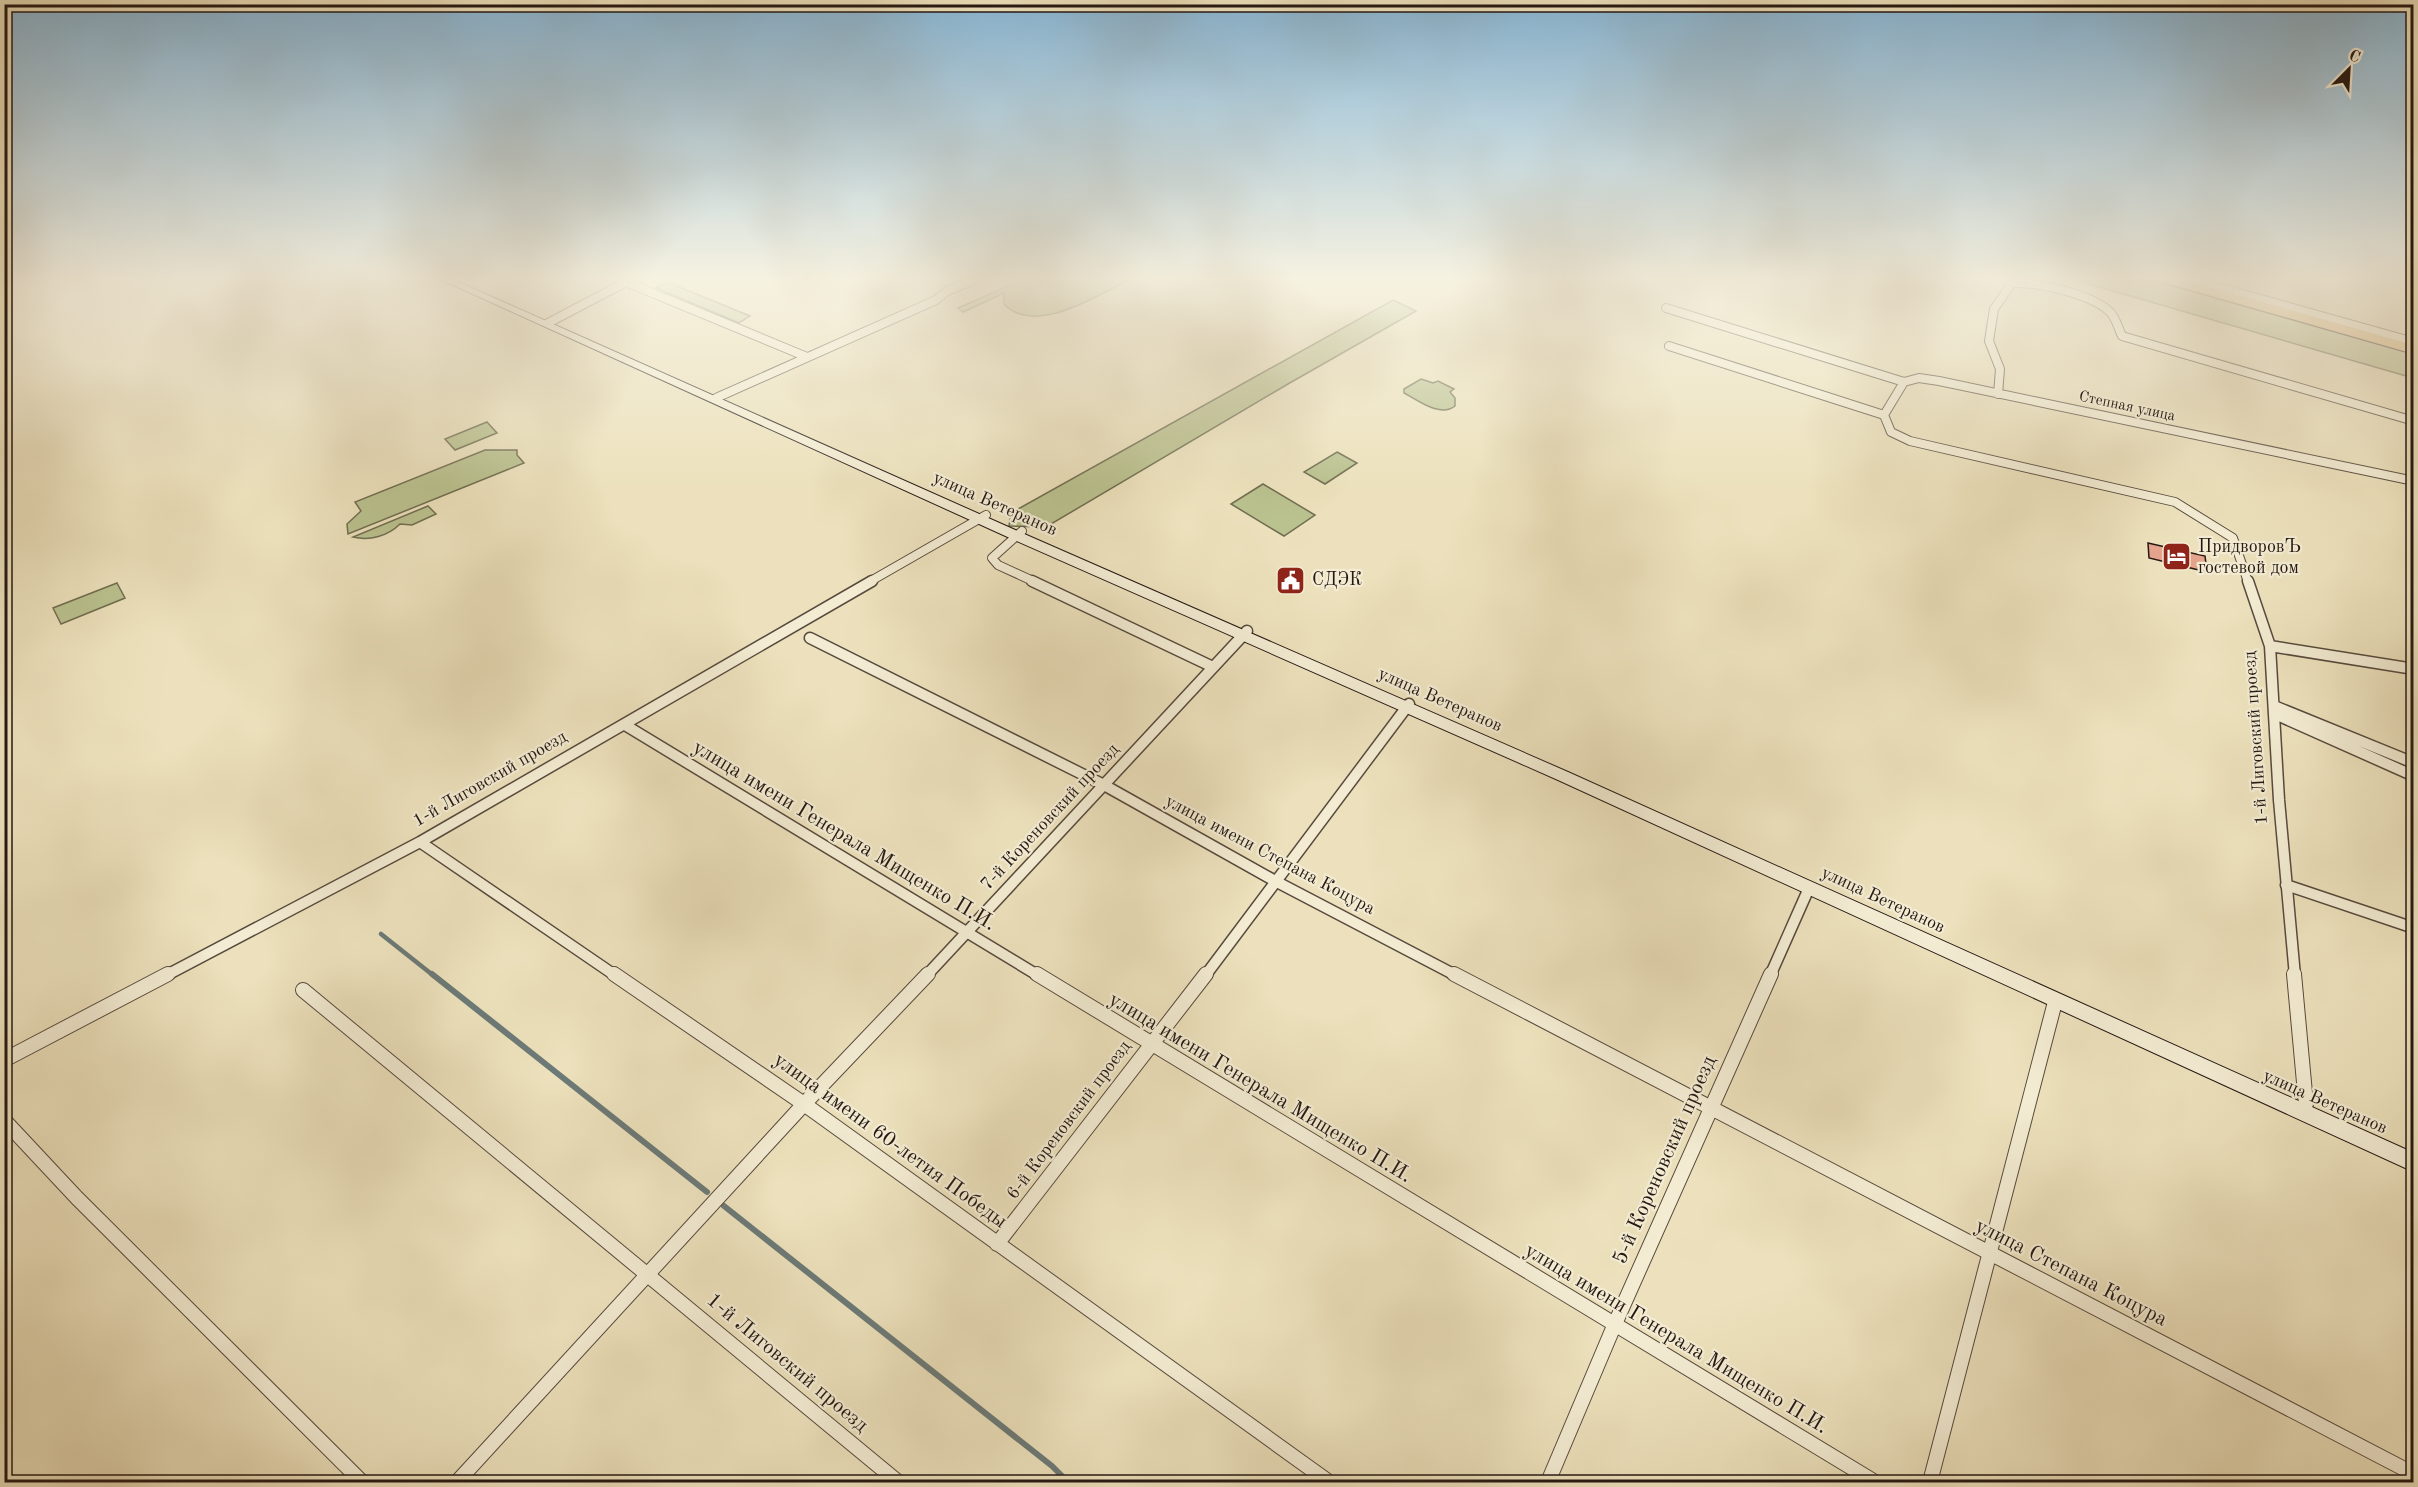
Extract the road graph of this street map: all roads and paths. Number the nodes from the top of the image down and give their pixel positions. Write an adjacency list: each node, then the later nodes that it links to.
1 (604, 349): 16 (street, улица Ветеранов)
2 (609, 349): 12 (street, улица Ветеранов)
3 (789, 349): 9 (street)
4 (824, 349): 9 (street)
5 (1681, 349): 13 (street)
6 (1799, 349): 10 (street, Степная улица)
7 (1992, 349): 11 (street)
8 (2167, 349): 14 (street)
9 (807, 357): 12 (street)
10 (1904, 382): 11 (street, Степная улица); 13 (street)
11 (1998, 394): 15 (street, Степная улица)
12 (716, 398): 16 (street, улица Ветеранов)
13 (1884, 415): 20 (street, 1-й Лиговский проезд)
14 (2414, 421)
15 (2414, 481)
16 (984, 517): 17 (street, улица Ветеранов); 25 (street, 1-й Лиговский проезд)
17 (1020, 534): 18 (street, улица Ветеранов); 21 (street)
18 (1246, 632): 21 (street, 7-й Кореновский проезд); 23 (street, улица Ветеранов)
19 (810, 638): 28 (street, улица имени Степана Коцура)
20 (2270, 646): 22 (street); 24 (street, 1-й Лиговский проезд)
21 (1213, 667): 28 (street, 7-й Кореновский проезд)
22 (2414, 669)
23 (1407, 705): 30 (street, 6-й Кореновский проезд); 32 (street, улица Ветеранов); 40 (street, улица Ветеранов)
24 (2274, 710): 26 (street); 27 (street); 31 (street, 1-й Лиговский проезд)
25 (625, 725): 29 (street, 1-й Лиговский проезд); 34 (street, улица имени Генерала Мищенко П.И.)
26 (2414, 763)
27 (2414, 776)
28 (1104, 785): 30 (street, улица имени Степана Коцура); 34 (street, 7-й Кореновский проезд)
29 (420, 842): 38 (street, 1-й Лиговский проезд); 39 (street, улица имени 60-летия Победы)
30 (1276, 882): 37 (street, 6-й Кореновский проезд); 41 (street, улица имени Степана Коцура)
31 (2286, 885): 33 (street); 40 (street, 1-й Лиговский проезд)
32 (1809, 888): 36 (street, улица Ветеранов); 41 (street, 5-й Кореновский проезд)
33 (2414, 928)
34 (966, 934): 37 (street, улица имени Генерала Мищенко П.И.); 39 (street, 7-й Кореновский проезд)
35 (303, 990): 47 (street, 1-й Лиговский проезд)
36 (2055, 1002): 44 (street, улица Ветеранов); 46 (street)
37 (1150, 1044): 45 (street, 6-й Кореновский проезд); 48 (street, улица имени Генерала Мищенко П.И.)
38 (4, 1060)
39 (804, 1104): 45 (street, улица имени 60-летия Победы); 47 (street)
40 (2306, 1104): 43 (street, улица Ветеранов)
41 (1711, 1108): 46 (street, улица Степана Коцура); 48 (street, 5-й Кореновский проезд)
42 (4, 1120): 50 (street)
43 (2414, 1154)
44 (2414, 1163)
45 (997, 1244): 53 (street, улица имени 60-летия Победы)
46 (1990, 1255): 49 (street, улица Степана Коцура); 56 (street)
47 (648, 1275): 51 (street); 52 (street, 1-й Лиговский проезд)
48 (1614, 1326): 54 (street, 5-й Кореновский проезд); 55 (street, улица имени Генерала Мищенко П.И.)
49 (2414, 1474)
50 (362, 1482)
51 (457, 1482)
52 (898, 1482)
53 (1329, 1482)
54 (1548, 1482)
55 (1875, 1482)
56 (1930, 1482)

